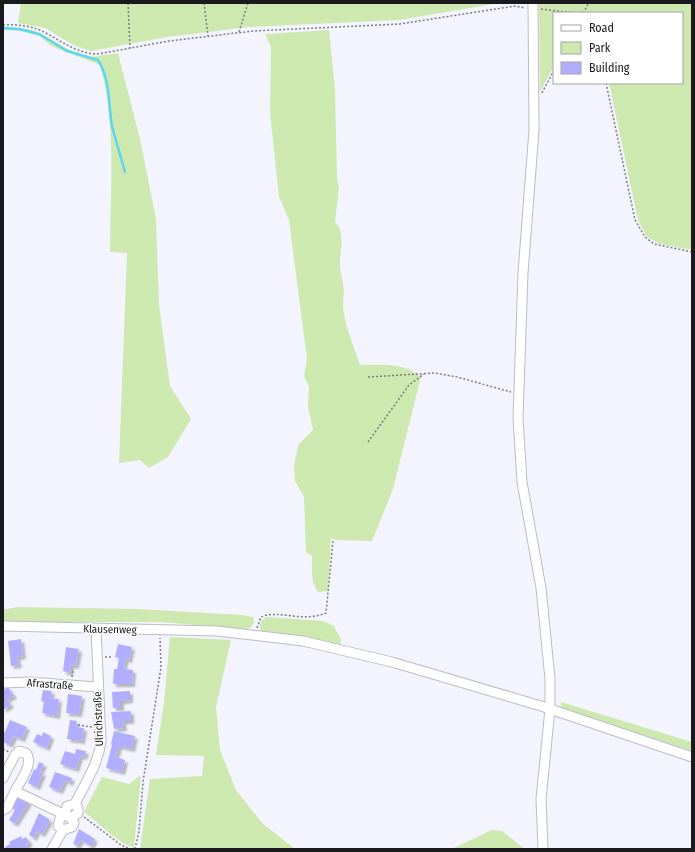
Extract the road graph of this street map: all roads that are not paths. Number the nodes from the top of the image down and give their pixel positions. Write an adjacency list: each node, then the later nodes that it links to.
1 (531, 7): 6 (street)
2 (3, 626): 3 (street, Klausenweg)
3 (96, 629): 5 (street, Ulrichstraße); 6 (street, Klausenweg)
4 (3, 683): 5 (street, Afrastraße)
5 (97, 687): 11 (street, Ulrichstraße)
6 (550, 709): 7 (street, Klausenweg); 13 (street)
7 (692, 757)
8 (3, 778): 9 (street)
9 (15, 791): 10 (street); 11 (street)
10 (3, 810)
11 (72, 815): 12 (street)
12 (52, 849)
13 (543, 849)

